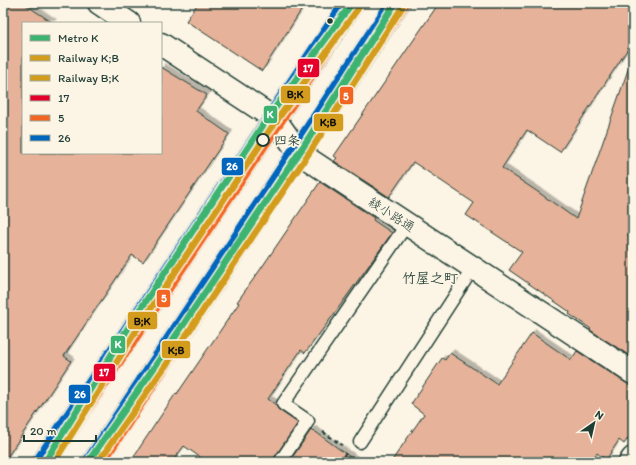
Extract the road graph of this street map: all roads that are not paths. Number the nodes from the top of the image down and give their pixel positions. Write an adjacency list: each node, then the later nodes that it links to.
1 (99, 3): 4 (main road)
2 (352, 3): 6 (main road)
3 (398, 3): 7 (main road)
4 (128, 22)
5 (162, 45): 6 (main road, 綾小路通)
6 (274, 120): 7 (main road, 綾小路通); 13 (main road)
7 (299, 153): 8 (main road, 綾小路通); 14 (main road)
8 (407, 224): 9 (main road, 綾小路通); 15 (lane)
9 (473, 268): 10 (main road, 綾小路通); 11 (lane)
10 (633, 373)
11 (360, 442)
12 (633, 458): 16 (main road)
13 (44, 462)
14 (94, 462)
15 (280, 462)
16 (630, 462)

